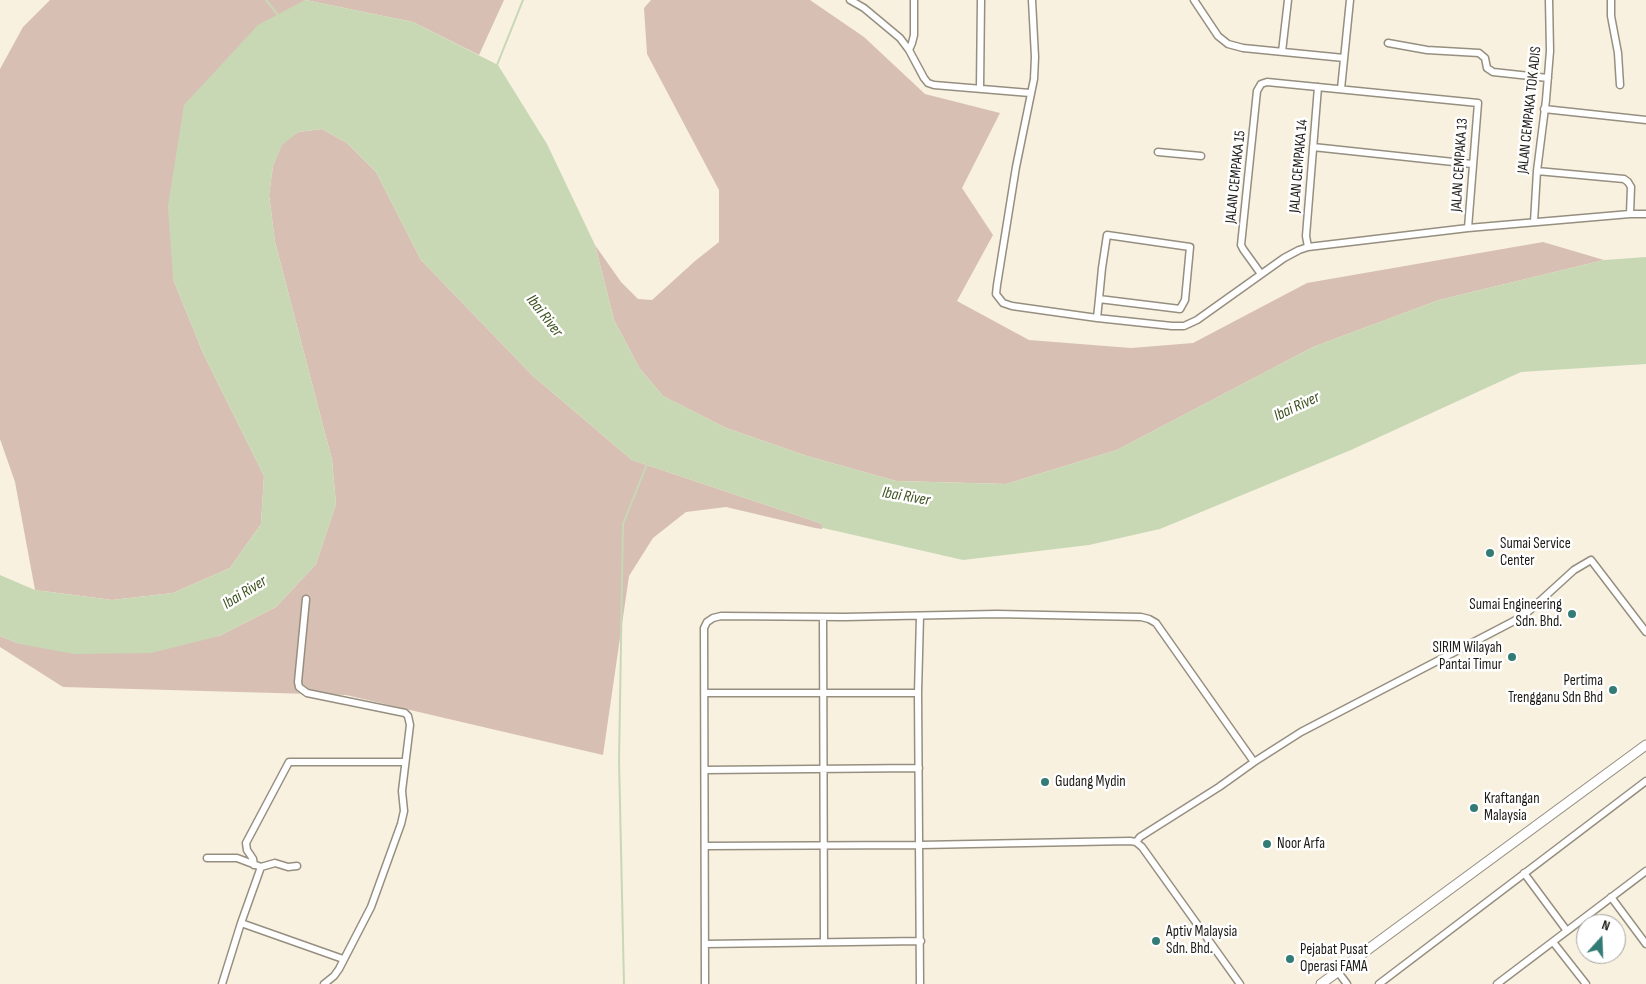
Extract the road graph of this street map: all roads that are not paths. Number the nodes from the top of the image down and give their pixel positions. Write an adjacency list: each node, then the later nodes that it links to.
1 (851, 0): 11 (street)
2 (914, 0): 11 (street)
3 (981, 0): 17 (street)
4 (1032, 0): 19 (street)
5 (1194, 0): 12 (street)
6 (1288, 0): 12 (street)
7 (1350, 0): 13 (street)
8 (1549, 0): 14 (street, JALAN CEMPAKA TOK ADIS)
9 (1611, 0): 15 (street)
10 (1388, 44): 14 (street)
11 (909, 50): 17 (street)
12 (1282, 52): 13 (street)
13 (1344, 58): 18 (street)
14 (1548, 82): 20 (street, JALAN CEMPAKA TOK ADIS)
15 (1620, 85)
16 (1318, 87): 18 (street); 22 (street, JALAN CEMPAKA 14); 32 (street, JALAN CEMPAKA 15)
17 (980, 88): 19 (street)
18 (1341, 89): 25 (street, JALAN CEMPAKA 13)
19 (1030, 93): 34 (street)
20 (1544, 109): 21 (street); 26 (street, JALAN CEMPAKA TOK ADIS)
21 (1646, 120)
22 (1313, 147): 25 (street); 31 (street, JALAN CEMPAKA 14)
23 (1158, 152): 24 (street)
24 (1202, 156)
25 (1472, 164): 30 (street, JALAN CEMPAKA 13)
26 (1536, 171): 27 (street); 29 (street, JALAN CEMPAKA TOK ADIS)
27 (1630, 214): 28 (street); 29 (street)
28 (1646, 214)
29 (1534, 222): 30 (street)
30 (1468, 228): 31 (street)
31 (1308, 247): 32 (street)
32 (1261, 274): 34 (street)
33 (1099, 299): 33 (street); 34 (street)
34 (1097, 318)
35 (306, 599): 43 (street)
36 (920, 616): 37 (street); 41 (street); 44 (street)
37 (822, 617): 39 (street); 40 (street)
38 (1646, 632): 44 (street)
39 (705, 693): 40 (street); 47 (street)
40 (823, 693): 41 (street); 45 (street)
41 (918, 693): 46 (street)
42 (1646, 745): 67 (street)
43 (406, 762): 54 (street); 66 (street)
44 (1254, 762): 49 (street)
45 (823, 768): 46 (street); 47 (street); 50 (street)
46 (919, 768): 51 (street)
47 (705, 770): 52 (street)
48 (1646, 781): 57 (street)
49 (1136, 842): 51 (street); 72 (street)
50 (823, 845): 51 (street); 52 (street); 62 (street)
51 (920, 845): 61 (street)
52 (705, 846): 64 (street)
53 (206, 858): 54 (street)
54 (258, 866): 55 (street); 59 (street)
55 (297, 866)
56 (1646, 871): 58 (street)
57 (1524, 873): 60 (street); 75 (street)
58 (1611, 897): 60 (street); 65 (street)
59 (241, 924): 66 (street); 68 (street)
60 (1567, 931): 63 (street)
61 (920, 941): 62 (street); 71 (street)
62 (824, 942): 64 (street)
63 (1553, 942): 76 (street); 77 (street)
64 (705, 944): 70 (street)
65 (1646, 944)
66 (343, 959): 69 (street)
67 (1338, 972): 73 (street); 74 (street)
68 (222, 984)
69 (324, 984)
70 (705, 984)
71 (920, 984)
72 (1240, 984)
73 (1321, 984)
74 (1348, 984)
75 (1379, 984)
76 (1497, 984)
77 (1586, 984)

